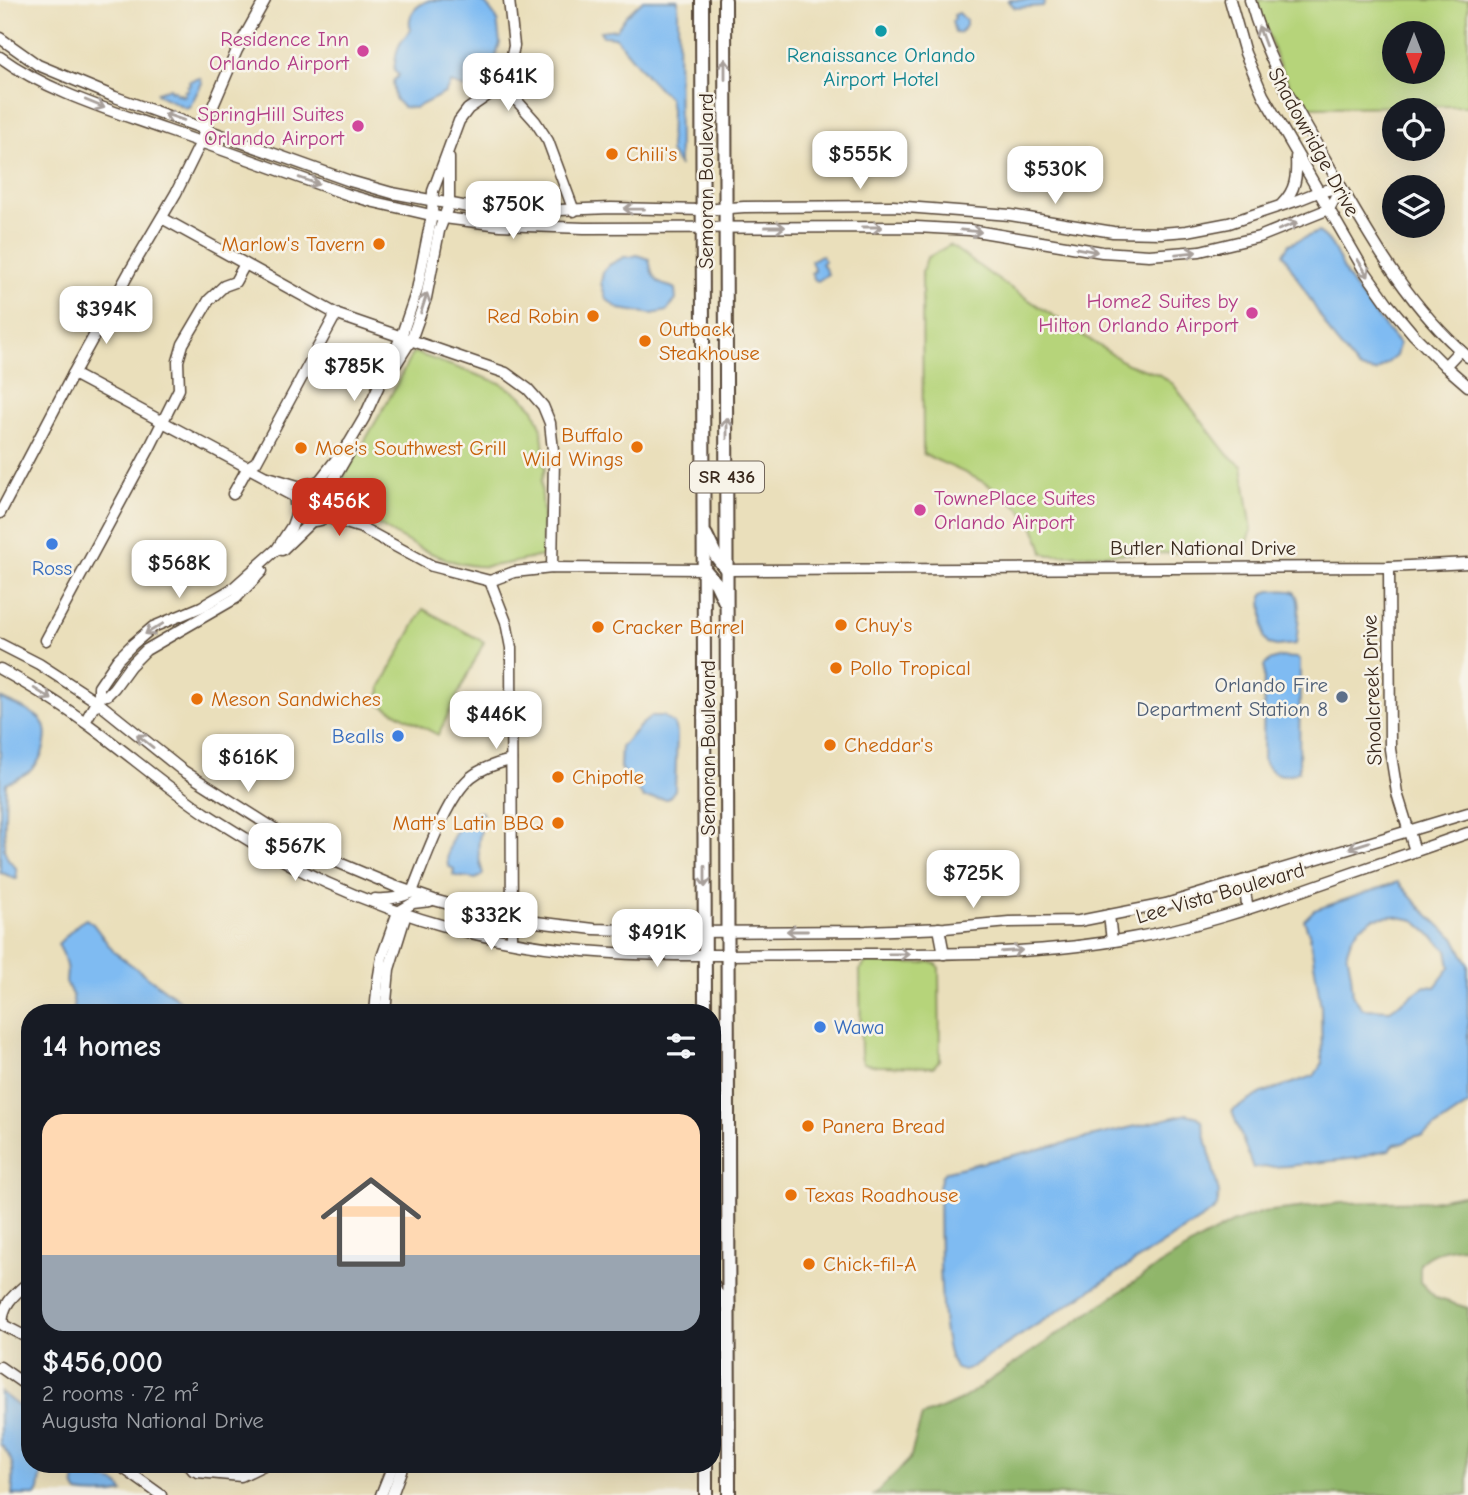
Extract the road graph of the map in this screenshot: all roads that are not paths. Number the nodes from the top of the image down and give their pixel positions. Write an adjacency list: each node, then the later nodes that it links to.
1 (265, 0): 10 (street)
2 (509, 0): 9 (street)
3 (702, 0): 21 (main road, Semoran Boulevard / SR 436)
4 (725, 0): 19 (main road, Semoran Boulevard / SR 436, one-way to 4)
5 (1230, 0): 13 (street, Shadowridge Drive)
6 (1250, 0): 14 (street, Shadowridge Drive, one-way to 6)
7 (0, 38): 10 (street, one-way to 7)
8 (0, 57): 11 (street, one-way to 11)
9 (503, 85): 12 (street); 22 (street)
10 (205, 128): 11 (street); 16 (street)
11 (201, 142): 23 (street, one-way to 23); 24 (street)
12 (449, 151): 16 (street); 17 (street)
13 (1296, 153): 15 (street, Shadowridge Drive); 18 (street)
14 (1341, 187): 15 (street); 20 (street); 31 (street, Shadowridge Drive)
15 (1318, 192): 18 (street); 20 (street, Shadowridge Drive)
16 (433, 201): 17 (street); 23 (street)
17 (449, 204): 22 (street); 25 (street)
18 (1282, 204): 19 (street)
19 (726, 208): 21 (street); 26 (main road, Semoran Boulevard / SR 436)
20 (1329, 209): 26 (street, one-way to 20); 32 (street, Shadowridge Drive, one-way to 32)
21 (703, 210): 22 (street, one-way to 22); 27 (main road, Semoran Boulevard / SR 436)
22 (574, 211)
23 (432, 215): 25 (street); 30 (street)
24 (162, 218): 28 (street); 33 (street)
25 (444, 218): 27 (street); 30 (street, one-way to 25)
26 (726, 227): 27 (street); 52 (main road, Semoran Boulevard / SR 436, one-way to 26)
27 (703, 228): 47 (main road, Semoran Boulevard / SR 436)
28 (245, 264): 29 (street); 35 (street)
29 (336, 314): 30 (street); 36 (street)
30 (406, 339): 37 (street); 40 (street); 50 (street)
31 (1464, 354): 32 (street)
32 (1445, 366): 34 (street, Shadowridge Drive)
33 (74, 374): 35 (street); 43 (street)
34 (1468, 386)
35 (163, 421): 36 (street); 55 (street)
36 (248, 467): 38 (street); 39 (street)
37 (314, 483): 38 (street); 40 (street)
38 (298, 492): 42 (street)
39 (233, 494)
40 (332, 495): 41 (street)
41 (332, 507): 44 (street); 46 (street)
42 (297, 512): 45 (street); 58 (street, one-way to 58)
43 (0, 513)
44 (326, 517): 45 (street); 46 (street)
45 (312, 521): 58 (street)
46 (362, 528): 53 (street)
47 (704, 531): 51 (main road, Semoran Boulevard / SR 436); 52 (main road)
48 (1468, 563): 49 (street, Butler National Drive)
49 (1389, 566): 52 (street, Butler National Drive); 62 (street, Shoalcreek Drive)
50 (552, 568): 51 (street); 53 (street)
51 (704, 569): 54 (main road); 77 (main road, Semoran Boulevard / SR 436, one-way to 77)
52 (727, 570): 54 (main road, Semoran Boulevard / SR 436)
53 (490, 581): 60 (street)
54 (727, 608): 76 (main road, Semoran Boulevard / SR 436)
55 (46, 640)
56 (0, 644): 58 (street, Lee Vista Boulevard)
57 (0, 669): 59 (street, Lee Vista Boulevard, one-way to 59)
58 (98, 699): 59 (street); 63 (street, Lee Vista Boulevard, one-way to 58)
59 (85, 722): 66 (street, Lee Vista Boulevard)
60 (511, 760): 68 (street); 74 (street)
61 (1468, 813): 62 (street, Lee Vista Boulevard)
62 (1407, 830): 65 (street, Shoalcreek Drive); 67 (street, Lee Vista Boulevard, one-way to 67)
63 (281, 832): 66 (street); 68 (street, Lee Vista Boulevard)
64 (1468, 833): 65 (street, Lee Vista Boulevard)
65 (1415, 852): 71 (street, Lee Vista Boulevard)
66 (269, 853): 69 (street, Lee Vista Boulevard)
67 (1244, 881): 71 (street); 73 (street, Lee Vista Boulevard)
68 (412, 892): 69 (street); 70 (street, Lee Vista Boulevard)
69 (365, 898): 72 (street, Lee Vista Boulevard)
70 (434, 900): 72 (street); 74 (street, Lee Vista Boulevard)
71 (1248, 909): 79 (street, Lee Vista Boulevard)
72 (402, 913): 78 (street, Lee Vista Boulevard); 83 (street); 84 (street)
73 (1109, 915): 75 (street, Lee Vista Boulevard); 79 (street)
74 (511, 919): 77 (street, Lee Vista Boulevard); 78 (street)
75 (939, 928): 76 (street, Lee Vista Boulevard, one-way to 76); 80 (street)
76 (728, 931): 77 (street, Lee Vista Boulevard); 82 (main road, Semoran Boulevard / SR 436)
77 (705, 932): 81 (main road, Semoran Boulevard / SR 436)
78 (512, 941): 81 (street, Lee Vista Boulevard)
79 (1112, 941): 80 (street, Lee Vista Boulevard, one-way to 79)
80 (944, 954): 82 (street, Lee Vista Boulevard, one-way to 80)
81 (705, 955): 82 (street, Lee Vista Boulevard); 85 (main road, Semoran Boulevard / SR 436)
82 (728, 955): 88 (main road, Semoran Boulevard / SR 436)
83 (376, 1004)
84 (385, 1004)
85 (705, 1004)
86 (21, 1289): 89 (street)
87 (721, 1298): 88 (main road)
88 (729, 1306): 93 (main road, Semoran Boulevard / SR 436)
89 (21, 1334)
90 (721, 1338): 93 (main road)
91 (0, 1367): 92 (street)
92 (21, 1382)
93 (728, 1382): 104 (main road, Semoran Boulevard / SR 436)
94 (130, 1473): 100 (street)
95 (209, 1473): 96 (street)
96 (247, 1473)
97 (390, 1473): 101 (street)
98 (400, 1473): 102 (street)
99 (706, 1473): 103 (main road)
100 (161, 1495)
101 (381, 1495)
102 (391, 1495)
103 (706, 1495)
104 (729, 1495)

